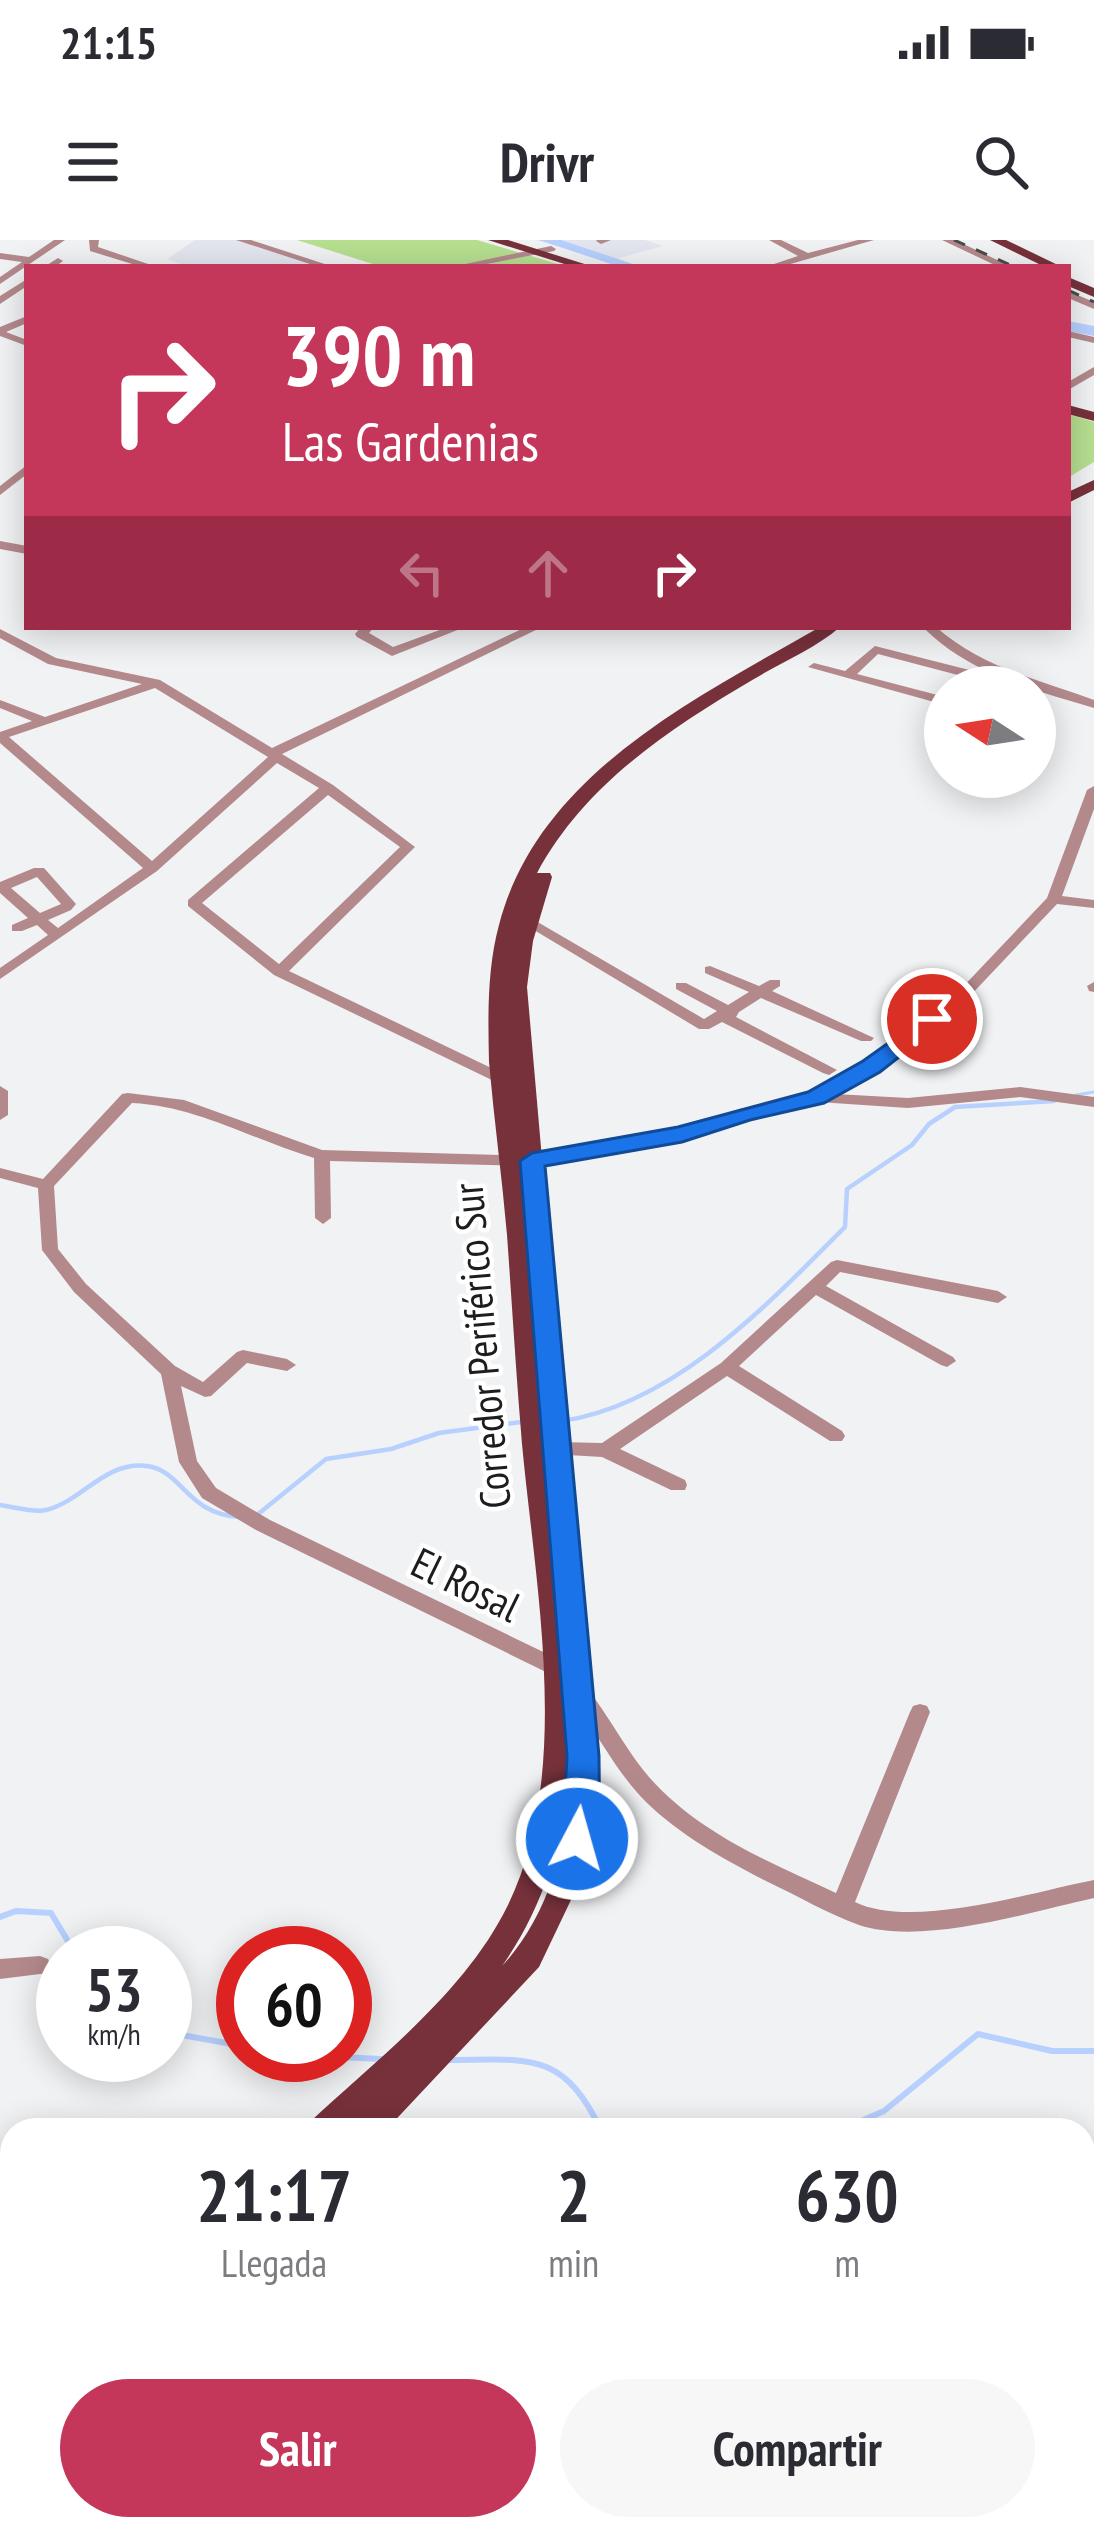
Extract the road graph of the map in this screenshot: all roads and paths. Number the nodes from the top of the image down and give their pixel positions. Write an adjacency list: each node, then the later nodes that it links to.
1 (60, 240): 14 (street)
2 (94, 240): 16 (street)
3 (242, 240): 17 (street)
4 (494, 240): 11 (main road)
5 (522, 240): 11 (main road)
6 (775, 240): 13 (street)
7 (869, 240): 13 (street)
8 (947, 240): 21 (street)
9 (979, 240): 22 (main road)
10 (996, 240): 23 (main road)
11 (546, 251): 18 (street); 19 (main road)
12 (0, 256): 14 (street)
13 (807, 256): 20 (street)
14 (32, 260): 15 (street)
15 (26, 264)
16 (142, 264)
17 (319, 264)
18 (473, 264)
19 (589, 264)
20 (780, 264)
21 (1000, 264)
22 (1031, 264)
23 (1050, 264)
24 (24, 286): 25 (street)
25 (0, 301)
26 (1094, 370): 27 (street)
27 (1080, 400)
28 (24, 473): 29 (street)
29 (0, 492)
30 (365, 630): 31 (street)
31 (451, 630)
32 (530, 630): 47 (street)
33 (827, 630): 64 (main road, Corredor Periférico Sur)
34 (846, 630): 53 (main road, Corredor Periférico Sur)
35 (932, 630): 38 (street)
36 (0, 633): 41 (street)
37 (938, 666): 40 (street)
38 (965, 666)
39 (814, 667): 40 (street)
40 (848, 675): 43 (street)
41 (156, 683): 46 (street); 47 (street)
42 (1056, 695): 45 (street)
43 (924, 703)
44 (0, 704): 46 (street)
45 (1094, 704)
46 (44, 722): 50 (street)
47 (275, 754): 48 (street); 50 (street)
48 (328, 788): 57 (street); 57 (street)
49 (1094, 790): 51 (street)
50 (152, 868): 55 (street)
51 (1054, 899): 52 (street); 66 (street)
52 (1094, 904)
53 (529, 921): 61 (street); 70 (main road, Corredor Periférico Sur)
54 (17, 928): 55 (street)
55 (57, 935): 58 (street)
56 (710, 970): 60 (street)
57 (279, 972): 64 (street)
58 (0, 975)
59 (681, 986): 61 (street)
60 (769, 988): 61 (street); 62 (street)
61 (729, 1015): 63 (street)
62 (866, 1038)
63 (829, 1070)
64 (502, 1079): 70 (main road, Corredor Periférico Sur)
65 (0, 1091): 68 (street)
66 (816, 1098): 67 (street); 70 (street)
67 (1094, 1102)
68 (0, 1115)
69 (322, 1155): 70 (street); 72 (street); 73 (street)
70 (520, 1159): 81 (main road, Corredor Periférico Sur); 84 (main road, Corredor Periférico Sur)
71 (1, 1174): 72 (street)
72 (46, 1185): 79 (street)
73 (323, 1218)
74 (814, 1287): 75 (street); 76 (street); 78 (street)
75 (998, 1297)
76 (947, 1361)
77 (286, 1365): 79 (street)
78 (728, 1366): 80 (street); 82 (street)
79 (169, 1371): 84 (street, El Rosal)
80 (836, 1436)
81 (558, 1449): 82 (street); 85 (main road, Corredor Periférico Sur)
82 (605, 1450): 83 (street)
83 (678, 1485)
84 (553, 1666): 85 (street, El Rosal); 91 (main road, Corredor Periférico Sur)
85 (577, 1688): 88 (street, El Rosal); 92 (main road, Corredor Periférico Sur)
86 (920, 1712): 88 (street)
87 (1094, 1888): 88 (street, El Rosal)
88 (842, 1906)
89 (36, 1966): 90 (street)
90 (0, 1970)
91 (336, 2118)
92 (377, 2118)

